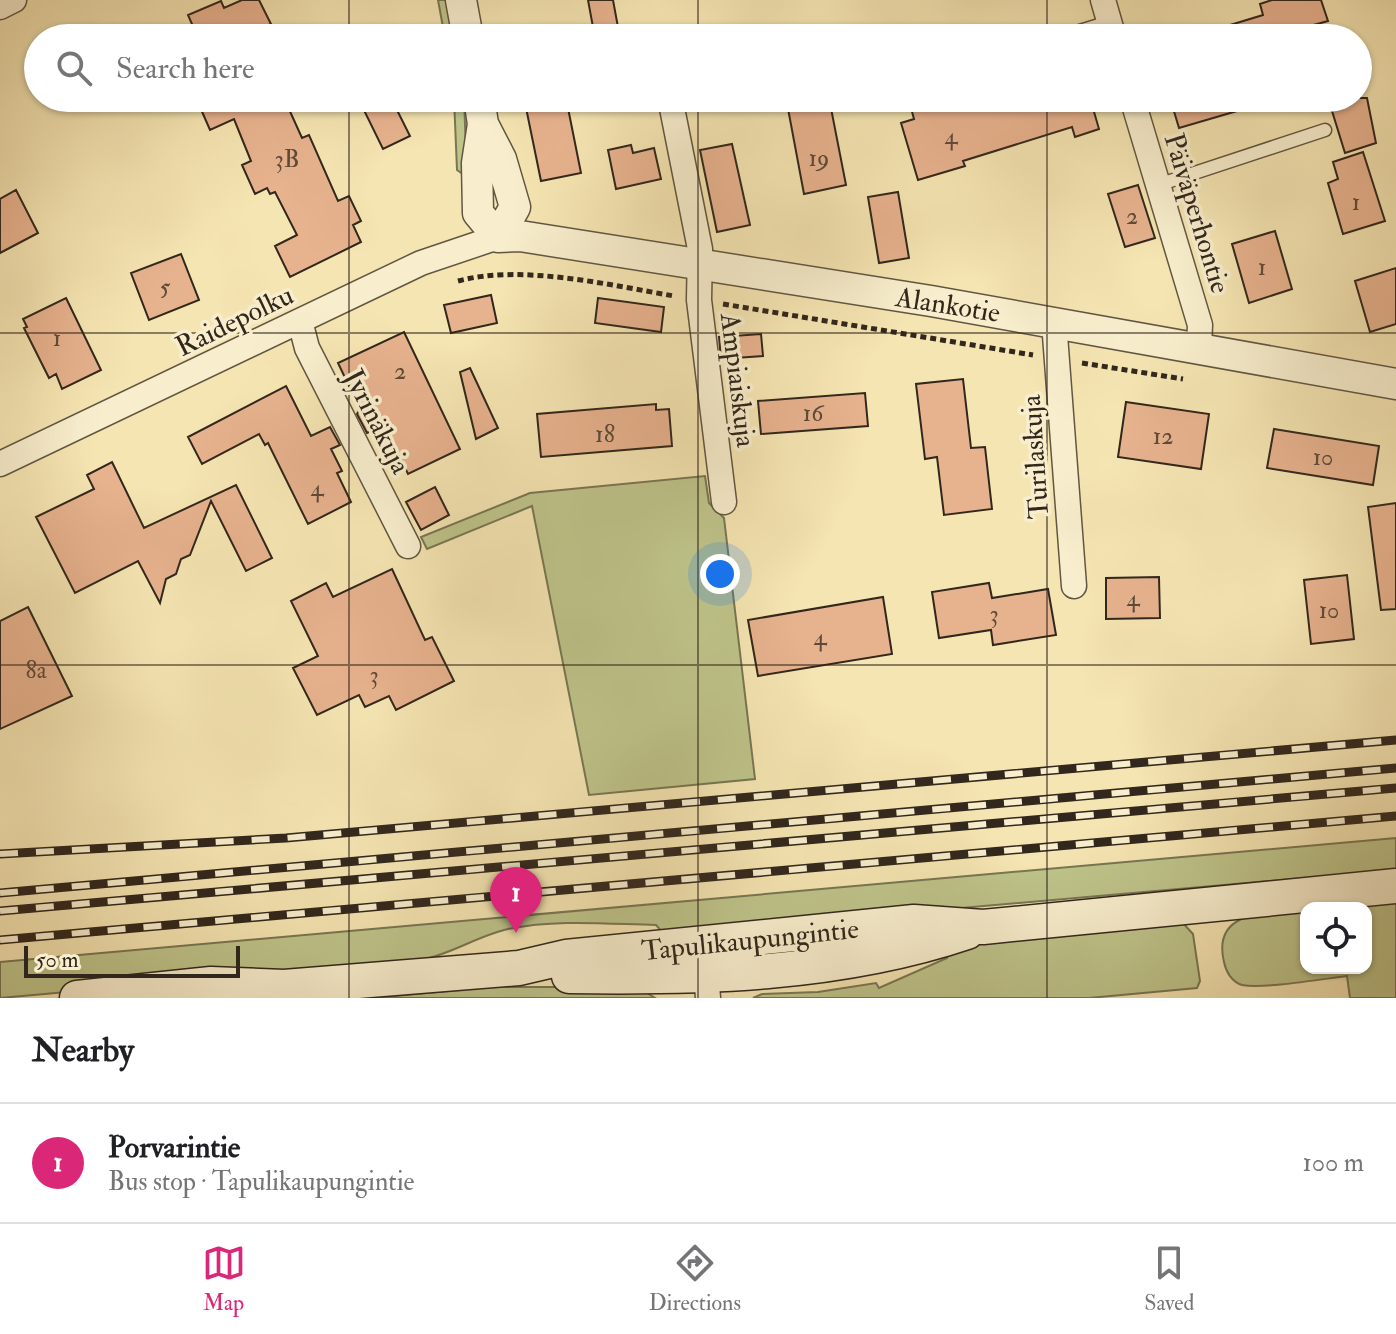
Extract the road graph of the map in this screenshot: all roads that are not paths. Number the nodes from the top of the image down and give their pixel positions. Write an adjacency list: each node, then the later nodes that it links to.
1 (14, 0): 3 (street)
2 (461, 0): 4 (street)
3 (0, 7)
4 (465, 24)
5 (481, 112): 10 (street)
6 (673, 112): 11 (street, Ampiaiskuja)
7 (1136, 112): 9 (street, Päiväperhontie)
8 (1325, 130): 9 (lane)
9 (1158, 185): 14 (street, Päiväperhontie)
10 (498, 237): 11 (street, Alankotie); 12 (street, Raidepolku)
11 (700, 266): 13 (street, Alankotie); 17 (street, Ampiaiskuja)
12 (300, 321): 16 (street, Raidepolku); 18 (street, Jyrinäkuja)
13 (1054, 322): 14 (street, Alankotie); 19 (street, Turilaskuja)
14 (1199, 347): 15 (street, Alankotie)
15 (1396, 384)
16 (0, 464)
17 (724, 502)
18 (408, 546)
19 (1074, 586)
20 (1396, 886): 21 (main road, Tapulikaupungintie)
21 (706, 973): 22 (main road, Tapulikaupungintie)
22 (284, 987): 23 (main road, Tapulikaupungintie); 24 (main road, Tapulikaupungintie)
23 (77, 998)
24 (248, 998)

